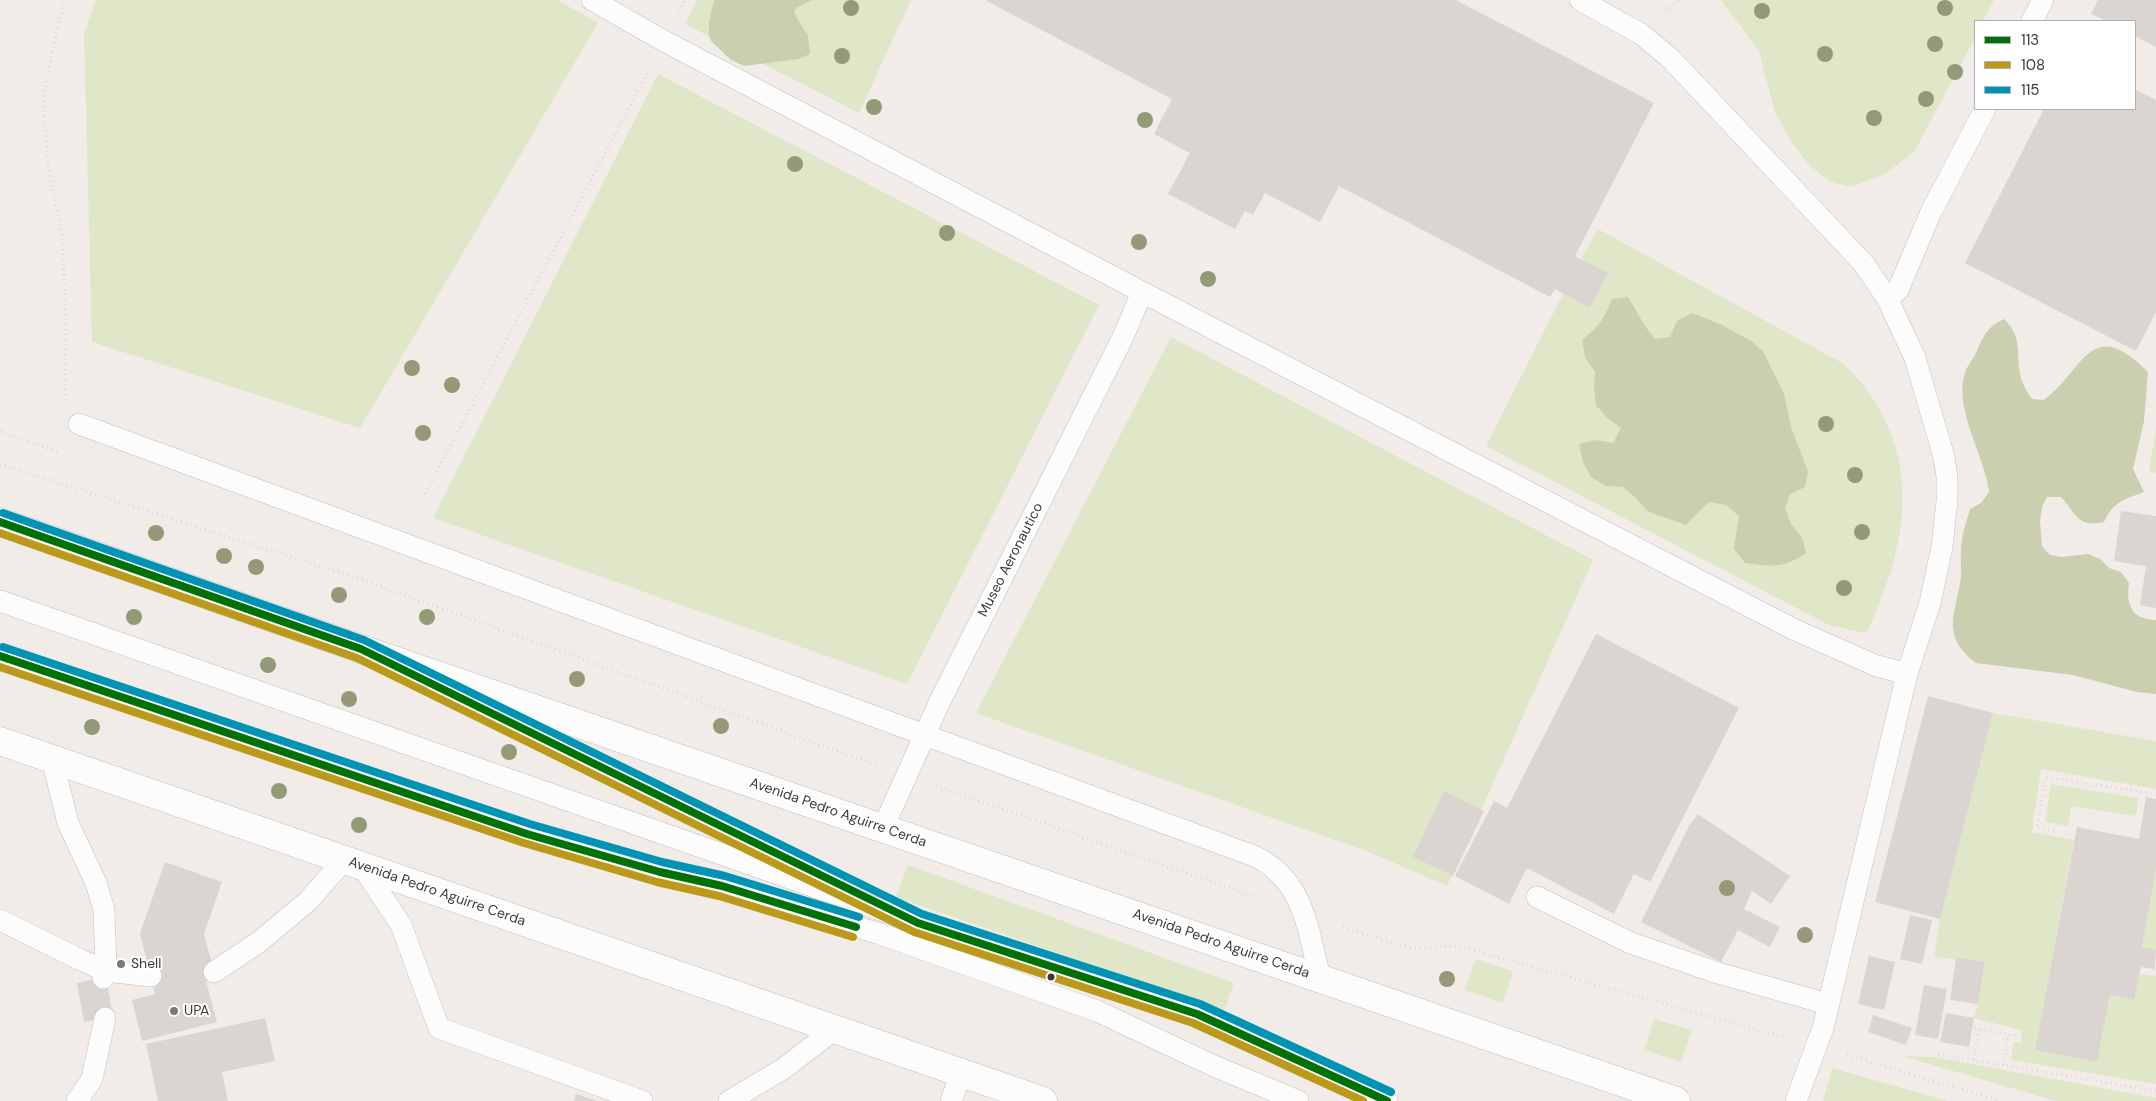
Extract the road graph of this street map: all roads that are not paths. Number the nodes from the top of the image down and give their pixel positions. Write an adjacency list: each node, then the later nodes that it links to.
1 (592, 0): 6 (lane)
2 (1580, 0): 7 (lane)
3 (2043, 0): 4 (lane)
4 (2033, 20)
5 (1985, 110): 7 (lane)
6 (1142, 292): 13 (lane); 14 (lane, Museo Aeronautico)
7 (1887, 298): 13 (lane)
8 (79, 424): 14 (lane)
9 (0, 522): 11 (main road, Avenida Pedro Aguirre Cerda)
10 (0, 601): 21 (lane)
11 (361, 649): 17 (main road, Avenida Pedro Aguirre Cerda); 21 (lane)
12 (0, 656): 35 (lane)
13 (1907, 674): 26 (lane)
14 (924, 734): 17 (lane, Museo Aeronautico); 25 (lane)
15 (0, 741): 16 (main road, Avenida Pedro Aguirre Cerda)
16 (52, 758): 18 (main road, Avenida Pedro Aguirre Cerda); 23 (lane)
17 (882, 828): 25 (main road, Avenida Pedro Aguirre Cerda)
18 (353, 863): 22 (lane); 28 (main road, Avenida Pedro Aguirre Cerda); 31 (lane)
19 (1537, 898): 26 (lane)
20 (0, 920): 23 (lane)
21 (918, 923): 36 (lane)
22 (214, 972)
23 (105, 974): 24 (lane)
24 (151, 976)
25 (1320, 978): 37 (main road, Avenida Pedro Aguirre Cerda)
26 (1828, 1004): 38 (lane)
27 (105, 1018): 30 (lane)
28 (835, 1029): 29 (main road, Avenida Pedro Aguirre Cerda); 32 (lane)
29 (961, 1073): 33 (lane); 34 (main road, Avenida Pedro Aguirre Cerda)
30 (77, 1101)
31 (642, 1101)
32 (729, 1101)
33 (951, 1101)
34 (1043, 1101)
35 (1298, 1101)
36 (1386, 1101)
37 (1676, 1101)
38 (1796, 1101)

